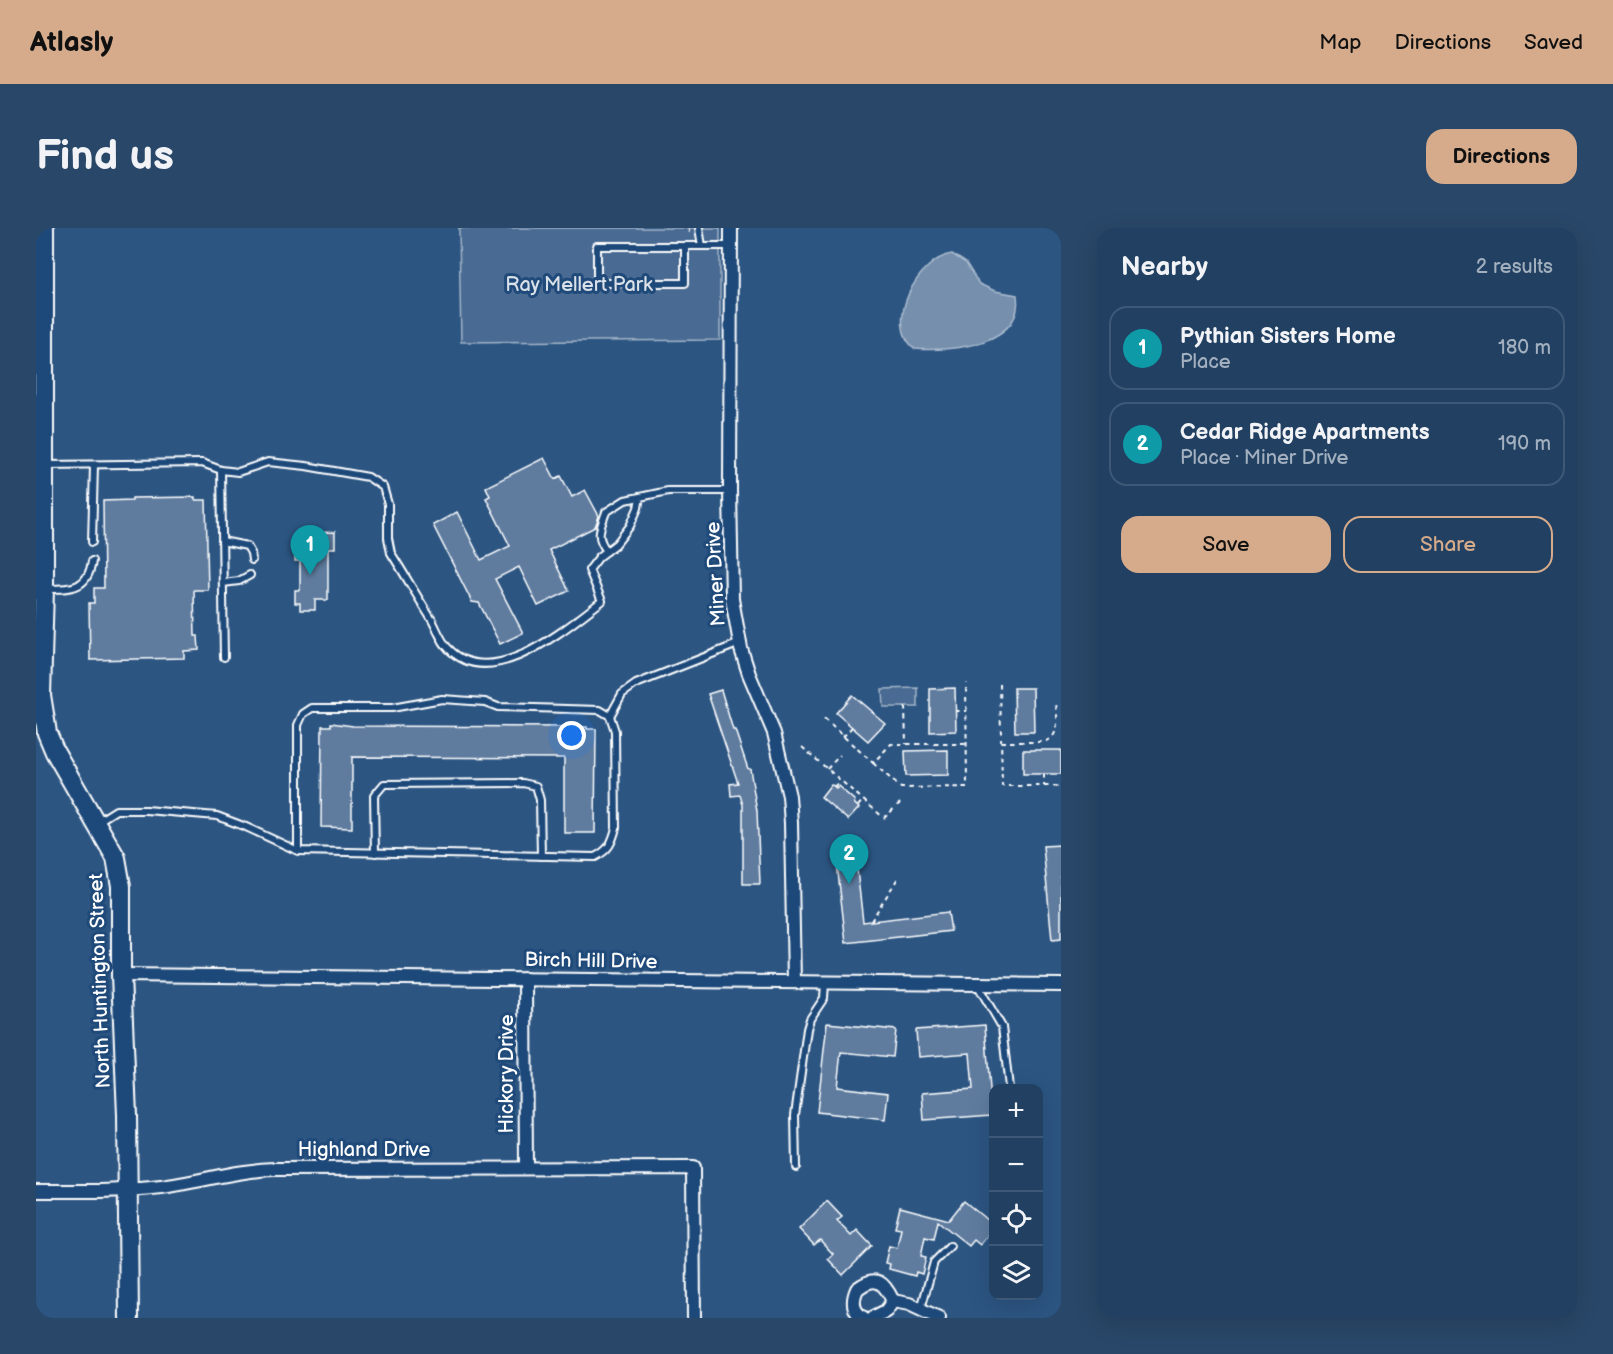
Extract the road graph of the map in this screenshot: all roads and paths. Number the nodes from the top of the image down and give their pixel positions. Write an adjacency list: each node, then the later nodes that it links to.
1 (44, 228): 7 (street, North Huntington Street)
2 (699, 228): 5 (lane)
3 (731, 228): 6 (street, Miner Drive)
4 (685, 246): 4 (lane); 5 (lane)
5 (702, 246): 6 (lane)
6 (731, 246): 11 (street, Miner Drive)
7 (40, 394): 8 (street, North Huntington Street)
8 (45, 465): 9 (lane); 20 (street, North Huntington Street)
9 (94, 465): 10 (lane); 14 (lane)
10 (221, 470): 13 (lane); 15 (lane)
11 (730, 491): 12 (lane); 21 (street, Miner Drive)
12 (640, 497): 15 (lane); 15 (lane)
13 (222, 540): 16 (lane); 19 (lane)
14 (92, 542)
15 (607, 551)
16 (252, 560)
17 (92, 561): 20 (lane)
18 (250, 575): 19 (lane)
19 (223, 583): 22 (lane)
20 (40, 589): 48 (street, North Huntington Street)
21 (740, 643): 29 (lane); 56 (street, Miner Drive)
22 (224, 657)
23 (966, 683): 28 (path)
24 (1000, 684): 33 (path)
25 (1056, 702): 33 (path)
26 (905, 707): 34 (path)
27 (955, 711): 28 (path)
28 (966, 711): 35 (path)
29 (610, 716): 49 (lane); 51 (lane)
30 (824, 719): 32 (path)
31 (852, 727): 32 (path)
32 (843, 736): 38 (path)
33 (1001, 742): 42 (path)
34 (906, 744): 35 (path); 38 (path)
35 (967, 744): 38 (path)
36 (802, 747): 39 (path)
37 (840, 755): 39 (path)
38 (873, 763)
39 (827, 769): 41 (path)
40 (1044, 774): 42 (path)
41 (840, 780): 44 (path); 45 (path)
42 (1044, 786): 43 (path)
43 (1061, 786)
44 (834, 787)
45 (863, 800): 46 (path); 47 (path)
46 (900, 803)
47 (858, 806)
48 (97, 822): 49 (lane); 54 (street, North Huntington Street)
49 (298, 851): 50 (lane)
50 (375, 853): 51 (lane); 51 (lane)
51 (542, 856)
52 (898, 878): 53 (path)
53 (871, 921)
54 (121, 975): 55 (street, Birch Hill Drive); 63 (street, North Huntington Street)
55 (525, 979): 56 (street, Birch Hill Drive); 62 (street, Hickory Drive)
56 (794, 982): 57 (street, Birch Hill Drive)
57 (825, 982): 58 (street, Birch Hill Drive); 61 (lane)
58 (977, 984): 59 (street, Birch Hill Drive); 60 (lane)
59 (1061, 985)
60 (1008, 1084)
61 (796, 1167)
62 (526, 1168): 63 (street, Highland Drive); 69 (street, Highland Drive)
63 (128, 1190): 64 (street, Highland Drive); 68 (street, North Huntington Street)
64 (36, 1191)
65 (950, 1246): 67 (lane)
66 (893, 1301): 67 (street); 70 (street); 71 (street)
67 (921, 1309): 72 (street)
68 (129, 1318)
69 (694, 1318)
70 (864, 1318)
71 (874, 1318)
72 (939, 1318)

